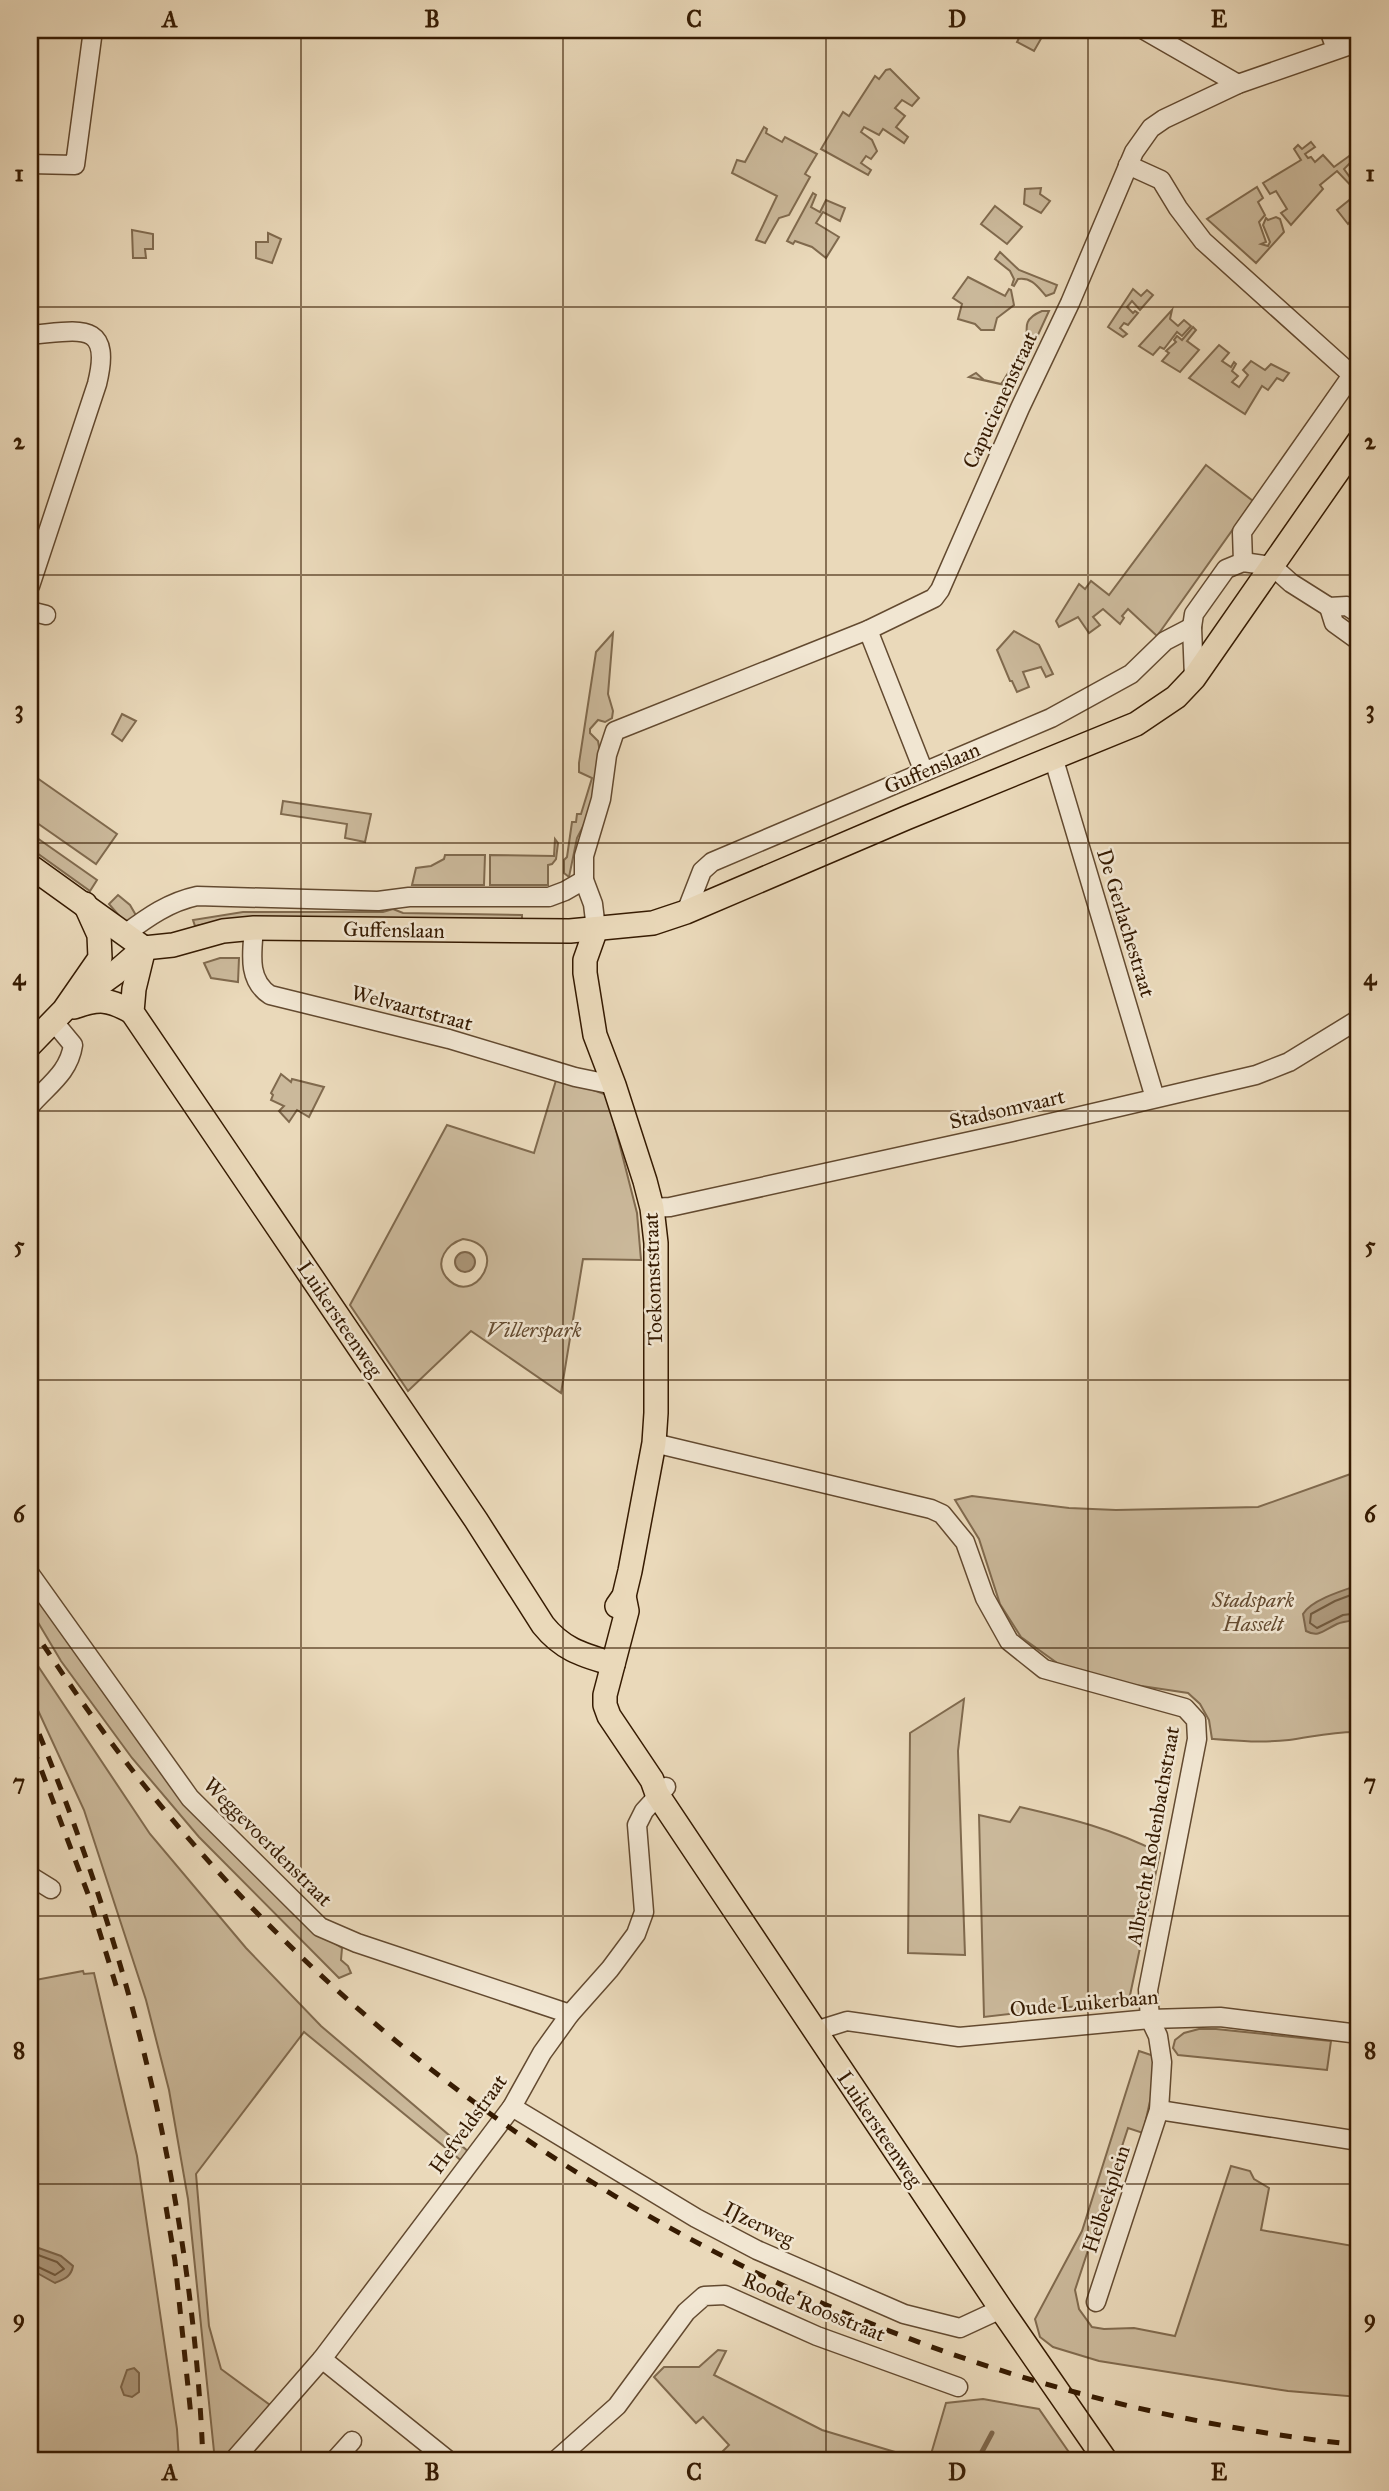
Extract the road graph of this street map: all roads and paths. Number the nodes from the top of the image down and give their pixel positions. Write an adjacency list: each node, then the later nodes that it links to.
1 (93, 30): 8 (street)
2 (1144, 30): 6 (street)
3 (1329, 30): 5 (street)
4 (1359, 42): 5 (street, Capucienenstraat)
5 (1336, 49): 6 (street, Capucienenstraat)
6 (1238, 84): 7 (street, Capucienenstraat)
7 (1131, 159): 10 (street); 18 (street, Capucienenstraat)
8 (30, 164)
9 (30, 335): 14 (street)
10 (1356, 370): 12 (street)
11 (1359, 441): 13 (main road, Guffenslaan)
12 (1242, 562): 13 (street); 17 (street)
13 (1272, 566): 15 (street); 20 (main road, Guffenslaan)
14 (30, 586)
15 (1329, 607): 16 (street); 19 (street)
16 (1359, 614)
17 (1192, 627): 20 (street); 22 (street, Guffenslaan)
18 (868, 630): 22 (street); 24 (street, Capucienenstraat)
19 (1359, 641)
20 (1194, 677): 21 (main road, Guffenslaan)
21 (1054, 760): 26 (main road, Guffenslaan); 37 (street, De Gerlachestraat)
22 (925, 772): 26 (street, Guffenslaan)
23 (30, 866): 25 (main road)
24 (584, 880): 28 (street); 29 (street, Guffenslaan)
25 (85, 904): 29 (main road); 31 (main road)
26 (686, 912): 28 (main road, Guffenslaan)
27 (254, 928): 28 (main road, Guffenslaan); 30 (main road, Guffenslaan); 36 (street, Welvaartstraat)
28 (596, 929): 36 (main road, Toekomststraat)
29 (125, 934): 30 (main road); 31 (main road)
30 (144, 948): 32 (main road); 33 (main road)
31 (100, 958): 33 (main road)
32 (132, 1012): 33 (main road); 42 (main road, Luikersteenweg)
33 (59, 1016): 35 (main road); 38 (street)
34 (1359, 1019): 37 (street, Stadsomvaart)
35 (30, 1045)
36 (614, 1086): 39 (main road, Toekomststraat)
37 (1156, 1098): 39 (street, Stadsomvaart)
38 (30, 1106)
39 (652, 1208): 40 (main road, Toekomststraat)
40 (654, 1443): 42 (main road, Toekomststraat); 48 (street, Albrecht Rodenbachstraat)
41 (30, 1574): 47 (street, Weggevoerdenstraat)
42 (607, 1662): 43 (main road, Toekomststraat)
43 (598, 1693): 44 (main road, Luikersteenweg)
44 (662, 1790): 47 (street, Hefveldstraat); 49 (main road, Luikersteenweg)
45 (30, 1876): 46 (street)
46 (51, 1889)
47 (570, 2014): 51 (street, Hefveldstraat)
48 (1150, 2019): 49 (street, Oude Luikerbaan); 50 (street, Oude Luikerbaan); 52 (street, Helbeekplein)
49 (816, 2031): 55 (main road, Luikersteenweg)
50 (1359, 2034)
51 (512, 2107): 55 (street, IJzerweg); 56 (street, Hefveldstraat)
52 (1159, 2110): 53 (street); 54 (street, Helbeekplein)
53 (1359, 2141)
54 (1096, 2302)
55 (1001, 2309): 63 (main road, Luikersteenweg)
56 (322, 2359): 59 (street, Hefveldstraat); 61 (street)
57 (958, 2387): 62 (street, Roode Roosstraat)
58 (352, 2441): 60 (street)
59 (233, 2461)
60 (334, 2461)
61 (449, 2461)
62 (555, 2461)
63 (1106, 2461)

